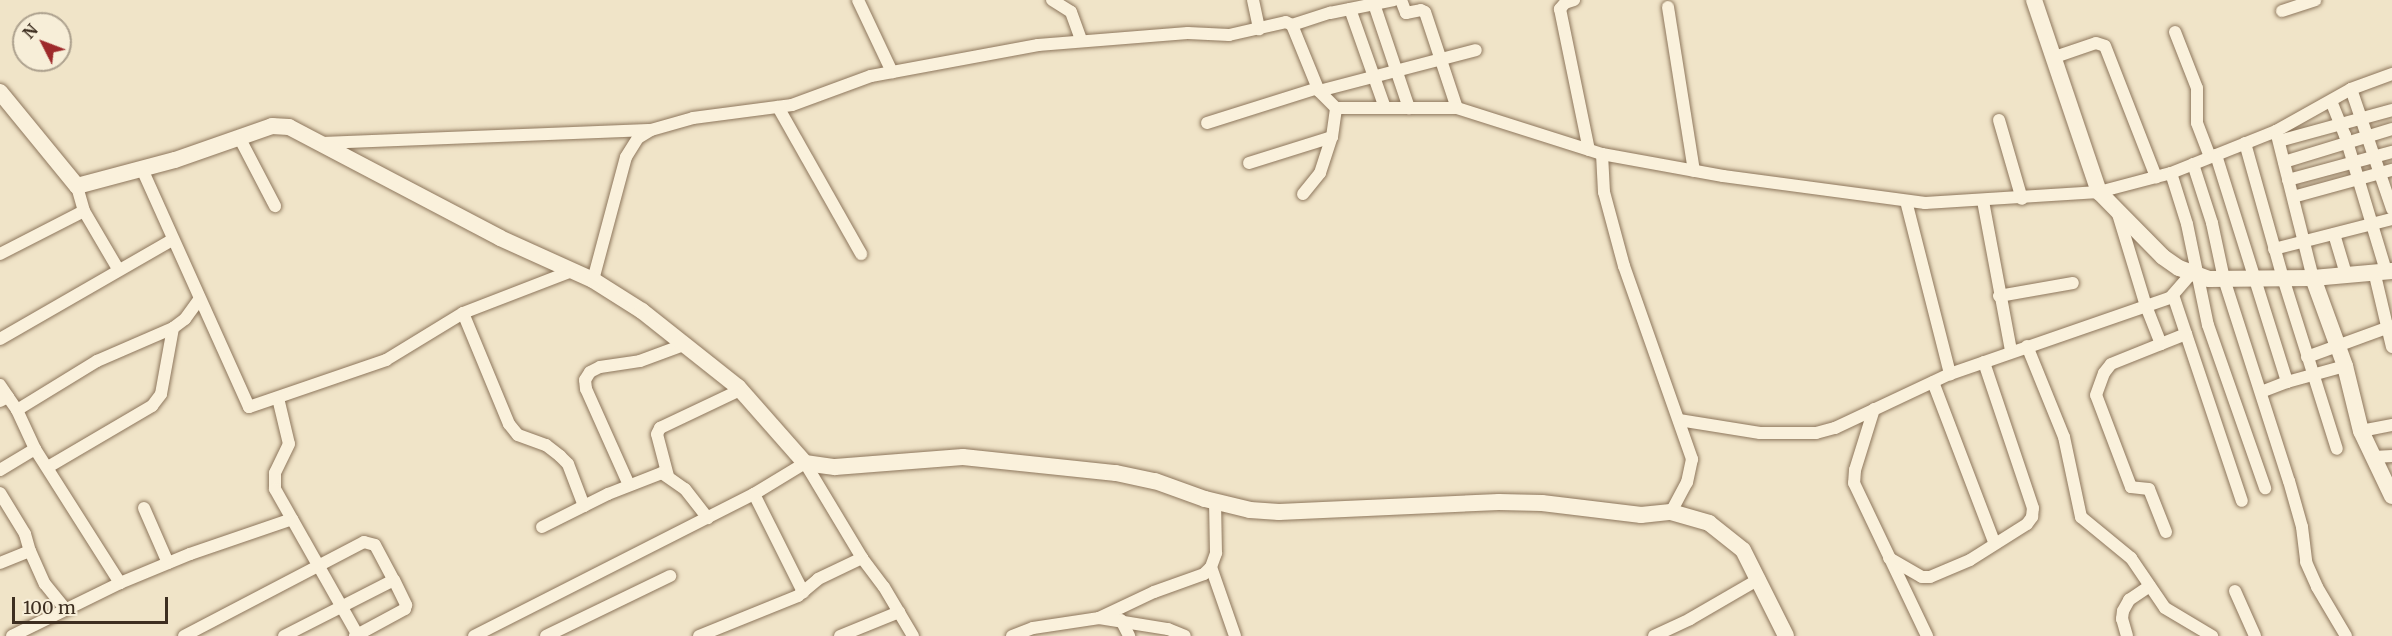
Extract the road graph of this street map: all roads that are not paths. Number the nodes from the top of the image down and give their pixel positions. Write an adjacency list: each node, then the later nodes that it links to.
1 (858, 0): 21 (street)
2 (1052, 0): 16 (street)
3 (1253, 0): 14 (street)
4 (1394, 0): 9 (street)
5 (1401, 0): 19 (street)
6 (1574, 0): 48 (street)
7 (2034, 0): 18 (street)
8 (2315, 0): 12 (street)
9 (1374, 4): 11 (street); 20 (street)
10 (1668, 7): 58 (street)
11 (1350, 9): 13 (street); 23 (street)
12 (2282, 11)
13 (1292, 25): 14 (street); 24 (street)
14 (1260, 29): 16 (street)
15 (2175, 32): 52 (street)
16 (1081, 40): 21 (street)
17 (1476, 50): 19 (street)
18 (2052, 58): 61 (street); 65 (street)
19 (1439, 59): 20 (street); 32 (street)
20 (1397, 71): 23 (street); 31 (street)
21 (892, 72): 28 (street)
22 (2392, 74): 25 (street)
23 (1375, 76): 24 (street); 30 (street)
24 (1318, 89): 29 (street); 37 (street)
25 (2351, 89): 27 (street); 35 (street)
26 (0, 92): 33 (street)
27 (2331, 101): 38 (street); 41 (street)
28 (778, 107): 39 (street); 82 (street)
29 (1336, 108): 30 (street); 44 (street)
30 (1385, 108): 31 (street)
31 (1409, 108): 32 (street)
32 (1457, 108): 48 (street)
33 (6, 110): 64 (street)
34 (2392, 110): 35 (street)
35 (2361, 118): 38 (street); 42 (street)
36 (2000, 120): 68 (street)
37 (1207, 123)
38 (2341, 125): 41 (street); 47 (street)
39 (651, 129): 45 (street); 92 (street)
40 (2392, 129): 42 (street)
41 (2277, 136): 46 (street); 53 (street)
42 (2367, 136): 47 (street); 51 (street)
43 (239, 137): 45 (street); 57 (street); 71 (street)
44 (1332, 137): 55 (street); 66 (street)
45 (319, 143): 84 (street)
46 (2245, 143): 52 (street); 80 (street)
47 (2347, 143): 53 (street); 54 (street)
48 (1589, 150): 50 (street)
49 (2392, 152): 51 (street)
50 (1602, 154): 58 (street); 123 (street)
51 (2373, 155): 54 (street); 59 (street)
52 (2213, 156): 56 (street); 91 (street)
53 (2284, 162): 62 (street)
54 (2353, 162): 62 (street); 63 (street)
55 (1249, 163)
56 (2193, 164): 60 (street); 90 (street)
57 (142, 169): 64 (street); 78 (street)
58 (1694, 171): 69 (street)
59 (2386, 171): 63 (street); 72 (street)
60 (2171, 173): 61 (street); 86 (street)
61 (2156, 177): 65 (street)
62 (2288, 180): 67 (street)
63 (2358, 181): 67 (street); 76 (street)
64 (77, 186): 73 (street)
65 (2099, 192): 68 (street); 74 (street)
66 (1303, 194)
67 (2293, 197): 79 (street)
68 (2022, 199): 70 (street)
69 (1906, 201): 70 (street); 112 (street)
70 (1983, 201): 95 (street)
71 (275, 206)
72 (2392, 209)
73 (84, 211): 81 (street); 83 (street)
74 (2118, 214): 86 (street); 97 (street)
75 (2392, 219): 76 (street)
76 (2371, 225): 77 (street); 85 (street)
77 (2334, 234): 79 (street); 87 (street)
78 (172, 240): 83 (street); 96 (street)
79 (2303, 240): 80 (street); 89 (street)
80 (2274, 249): 88 (street)
81 (0, 254)
82 (861, 254)
83 (118, 269): 102 (street)
84 (572, 271): 92 (street); 98 (street)
85 (2384, 271): 87 (street); 99 (street)
86 (2196, 272): 90 (street); 94 (street); 135 (street)
87 (2346, 274): 89 (street)
88 (2283, 278): 89 (street); 91 (street); 109 (street)
89 (2313, 278): 105 (street)
90 (2224, 279): 91 (street); 118 (street)
91 (2256, 279): 115 (street)
92 (593, 280): 103 (street)
93 (2073, 283): 95 (street)
94 (2173, 295): 97 (street); 101 (street)
95 (1999, 296): 108 (street)
96 (199, 300): 100 (street); 119 (street)
97 (2146, 306): 104 (street); 106 (street)
98 (463, 313): 119 (street); 141 (street)
99 (2390, 327): 105 (street); 107 (street)
100 (173, 328): 122 (street); 131 (street)
101 (2186, 334): 104 (street); 140 (street)
102 (0, 339)
103 (686, 344): 117 (street); 134 (street)
104 (2161, 344): 147 (street)
105 (2337, 345): 109 (street); 111 (street)
106 (2027, 346): 108 (street); 160 (street)
107 (2392, 347)
108 (2011, 351): 110 (street)
109 (2307, 357): 113 (street)
110 (1984, 362): 112 (street); 148 (street)
111 (2345, 366): 113 (street); 125 (street)
112 (1950, 374): 114 (street)
113 (2313, 374): 115 (street); 127 (street)
114 (1934, 382): 121 (street); 148 (street)
115 (2287, 382): 118 (street)
116 (0, 385): 120 (street)
117 (740, 390): 130 (street); 133 (street)
118 (2261, 392): 187 (street)
119 (278, 398): 145 (street)
120 (4, 399): 122 (street)
121 (1874, 409): 123 (street); 151 (street)
122 (17, 410): 126 (street)
123 (1679, 420): 143 (street)
124 (2392, 425): 125 (street)
125 (2361, 431): 129 (street)
126 (35, 449): 131 (street); 132 (street)
127 (2337, 449)
128 (2392, 456): 129 (street)
129 (2374, 457): 138 (street)
130 (805, 463): 137 (street); 139 (street); 150 (street)
131 (48, 467): 159 (street)
132 (0, 470)
133 (668, 476): 134 (street); 144 (street)
134 (629, 485): 141 (street)
135 (2265, 488)
136 (0, 494): 149 (street)
137 (754, 494): 144 (street); 162 (street)
138 (2392, 496)
139 (1215, 501): 143 (street); 155 (street)
140 (2242, 501)
141 (584, 506): 146 (street)
142 (144, 508): 153 (street)
143 (1671, 513): 157 (street)
144 (708, 518): 172 (street)
145 (292, 519): 153 (street); 154 (street)
146 (542, 527)
147 (2166, 532)
148 (1995, 544): 151 (street)
149 (30, 551): 152 (street); 164 (street)
150 (862, 558): 162 (street); 165 (street)
151 (1888, 558): 183 (street)
152 (0, 563)
153 (168, 563): 159 (street)
154 (320, 567): 158 (street); 163 (street); 169 (street)
155 (1211, 567): 166 (street); 180 (street)
156 (670, 576): 173 (street)
157 (1758, 579): 181 (street); 182 (street)
158 (394, 580): 163 (street); 171 (street)
159 (120, 583): 164 (street)
160 (2150, 586): 184 (street); 185 (street)
161 (2235, 591): 186 (street)
162 (803, 592): 174 (street)
163 (341, 606): 170 (street); 171 (street)
164 (66, 610): 168 (street)
165 (899, 612): 175 (street); 176 (street)
166 (1099, 618): 167 (street); 177 (street)
167 (1121, 620): 178 (street); 179 (street)
168 (12, 636)
169 (184, 636)
170 (284, 636)
171 (357, 636)
172 (474, 636)
173 (546, 636)
174 (699, 636)
175 (840, 636)
176 (913, 636)
177 (1012, 636)
178 (1129, 636)
179 (1185, 636)
180 (1235, 636)
181 (1654, 636)
182 (1786, 636)
183 (1927, 636)
184 (2127, 636)
185 (2212, 636)
186 (2255, 636)
187 (2346, 636)

